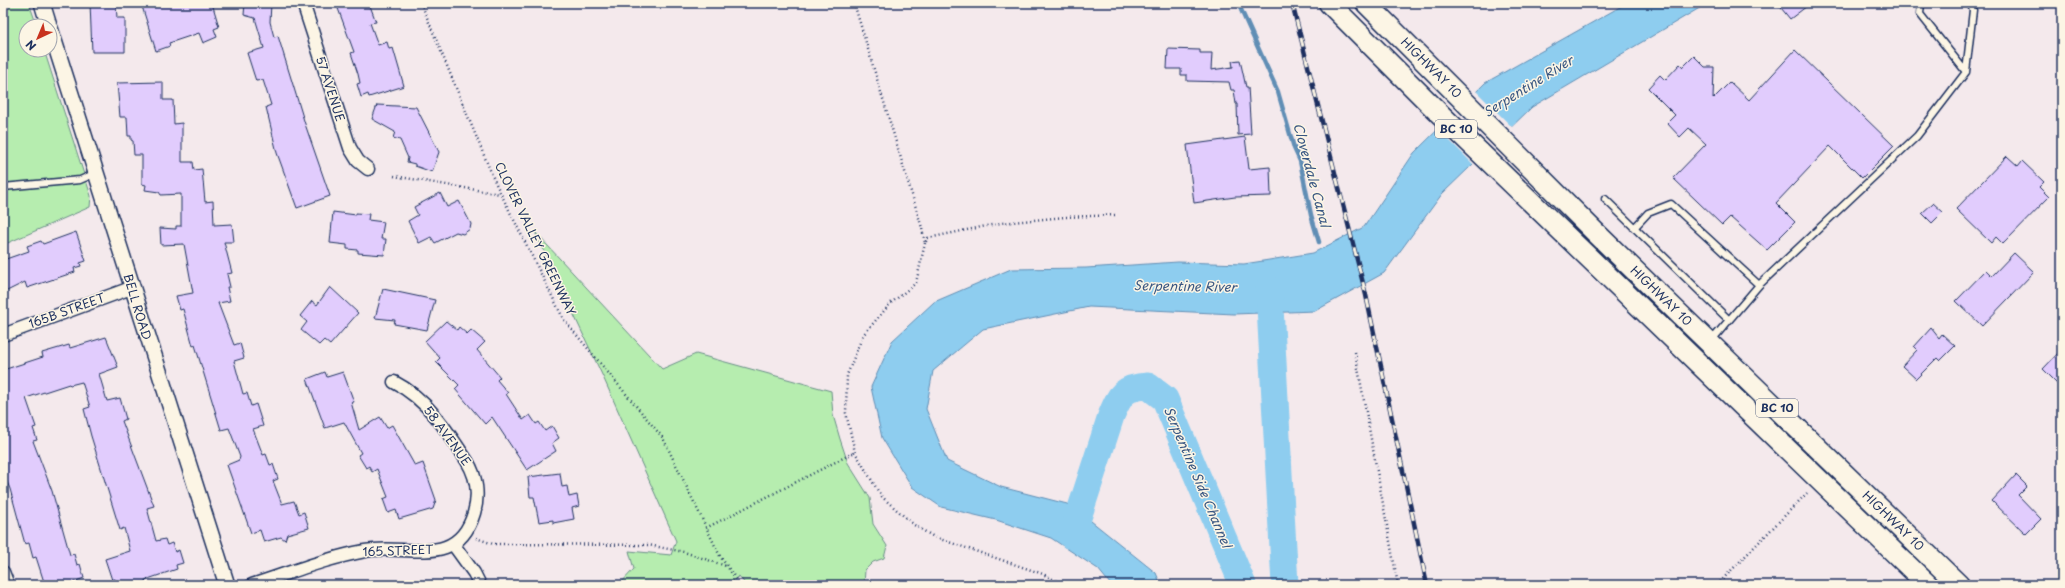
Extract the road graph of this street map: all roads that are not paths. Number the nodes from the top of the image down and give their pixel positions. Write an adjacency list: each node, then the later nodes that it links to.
1 (42, 3): 7 (street, BELL ROAD)
2 (303, 3): 10 (street, 57 AVENUE)
3 (1366, 3): 19 (highway, HIGHWAY 10 / BC 10)
4 (1921, 3): 9 (lane)
5 (1970, 3): 9 (lane)
6 (1332, 6): 27 (highway, HIGHWAY 10 / BC 10)
7 (47, 18)
8 (58, 52): 11 (street, BELL ROAD)
9 (1966, 72): 15 (lane)
10 (368, 170)
11 (96, 173): 12 (lane); 16 (street, BELL ROAD)
12 (3, 187)
13 (1605, 199): 14 (lane)
14 (1634, 228): 15 (lane); 17 (lane)
15 (1759, 285): 17 (lane)
16 (131, 288): 18 (street, 165B STREET); 24 (street, BELL ROAD)
17 (1729, 320): 19 (lane)
18 (3, 334)
19 (1710, 343): 28 (highway, HIGHWAY 10 / BC 10)
20 (394, 382): 21 (street, 58 AVENUE)
21 (453, 544): 25 (street, 165 STREET); 26 (street)
22 (3, 572): 23 (street)
23 (8, 585)
24 (227, 585)
25 (252, 585)
26 (480, 585)
27 (1928, 585)
28 (1959, 585)

